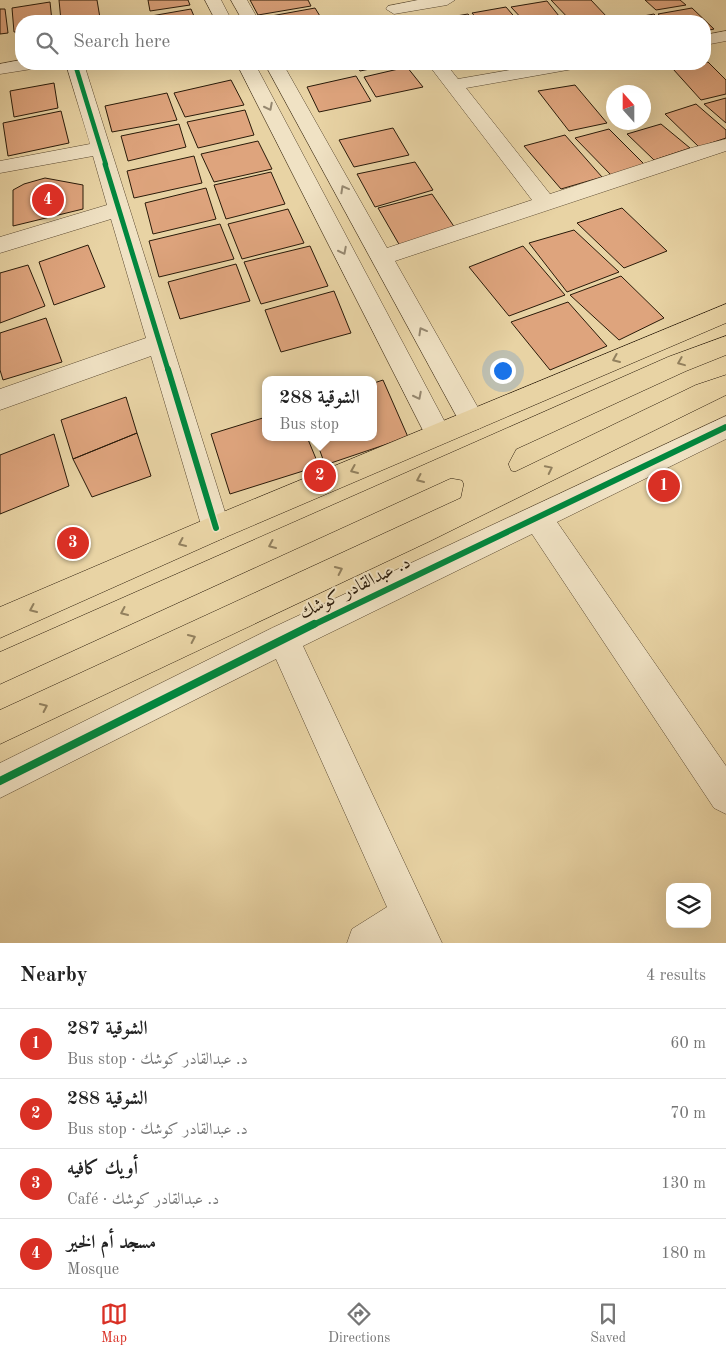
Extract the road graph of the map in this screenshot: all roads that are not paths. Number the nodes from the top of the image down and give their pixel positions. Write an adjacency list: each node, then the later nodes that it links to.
1 (213, 0): 5 (street)
2 (239, 0): 6 (street)
3 (447, 0): 4 (street)
4 (395, 10)
5 (221, 15)
6 (248, 15)
7 (726, 36): 8 (street)
8 (711, 39)
9 (15, 67): 10 (street)
10 (0, 69)
11 (77, 70): 18 (street)
12 (249, 70): 31 (street, one-way to 31)
13 (277, 70): 23 (street, one-way to 13)
14 (442, 70): 16 (street)
15 (539, 70): 16 (street)
16 (454, 85): 20 (street)
17 (726, 144): 20 (street)
18 (101, 148): 19 (street); 21 (street)
19 (0, 167)
20 (546, 203): 23 (street)
21 (119, 208): 22 (street); 25 (street)
22 (0, 244)
23 (381, 258): 29 (street, one-way to 23)
24 (726, 313): 29 (main road, one-way to 29)
25 (160, 343): 28 (street); 37 (street)
26 (726, 345): 32 (main road, one-way to 32)
27 (726, 384): 34 (main road, د. عبدالقادر كوشك, one-way to 27)
28 (0, 400)
29 (472, 420): 31 (main road)
30 (726, 427): 36 (street, د. عبدالقادر كوشك)
31 (438, 434): 37 (main road, one-way to 37)
32 (507, 440): 33 (main road); 34 (main road)
33 (448, 466): 35 (main road); 40 (main road, one-way to 40)
34 (517, 485): 35 (main road, د. عبدالقادر كوشك)
35 (474, 506): 41 (main road, د. عبدالقادر كوشك, one-way to 35)
36 (537, 517): 39 (street, د. عبدالقادر كوشك); 43 (street)
37 (216, 528): 38 (main road, one-way to 38)
38 (0, 623)
39 (283, 639): 42 (street, د. عبدالقادر كوشك); 44 (street)
40 (0, 668)
41 (0, 727)
42 (0, 780)
43 (726, 796)
44 (417, 929): 45 (street)
45 (366, 943)

